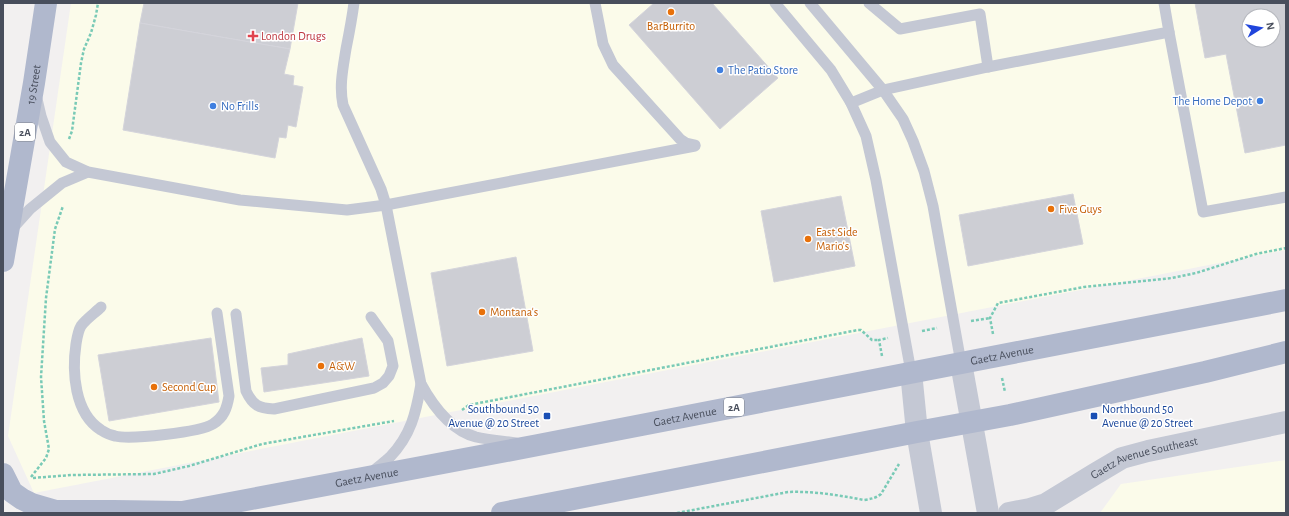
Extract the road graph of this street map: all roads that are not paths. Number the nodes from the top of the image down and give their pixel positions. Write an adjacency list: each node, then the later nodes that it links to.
1 (46, 3): 10 (main road, 19 Street / 2A)
2 (354, 3): 15 (lane)
3 (595, 3): 15 (lane)
4 (775, 3): 12 (lane)
5 (810, 3): 11 (lane)
6 (869, 3): 9 (lane)
7 (1164, 3): 8 (lane)
8 (1169, 32): 9 (lane); 14 (lane)
9 (988, 66): 11 (lane)
10 (34, 83): 13 (lane); 16 (main road, 19 Street / 2A)
11 (883, 90): 12 (lane); 24 (lane)
12 (852, 103): 25 (lane)
13 (88, 172): 15 (lane); 16 (lane)
14 (1286, 197)
15 (386, 205): 26 (lane)
16 (8, 233): 17 (main road, 19 Street / 2A)
17 (3, 261)
18 (1286, 300): 24 (main road, Gaetz Avenue / 2A)
19 (101, 307): 20 (lane)
20 (217, 313)
21 (236, 314): 22 (lane)
22 (371, 317)
23 (1286, 352): 27 (main road)
24 (961, 363): 25 (main road, Gaetz Avenue / 2A); 27 (street)
25 (911, 372): 29 (street); 30 (main road, Gaetz Avenue / 2A)
26 (421, 384): 30 (lane); 32 (lane)
27 (971, 422): 29 (main road); 36 (street)
28 (1286, 422): 37 (street, Gaetz Avenue Southeast)
29 (917, 432): 34 (main road); 35 (street)
30 (533, 446): 32 (main road, Gaetz Avenue / 2A)
31 (3, 474): 33 (main road, Gaetz Avenue)
32 (364, 479): 33 (main road, Gaetz Avenue / 2A)
33 (179, 513)
34 (502, 513)
35 (931, 513)
36 (988, 513)
37 (1009, 513)

